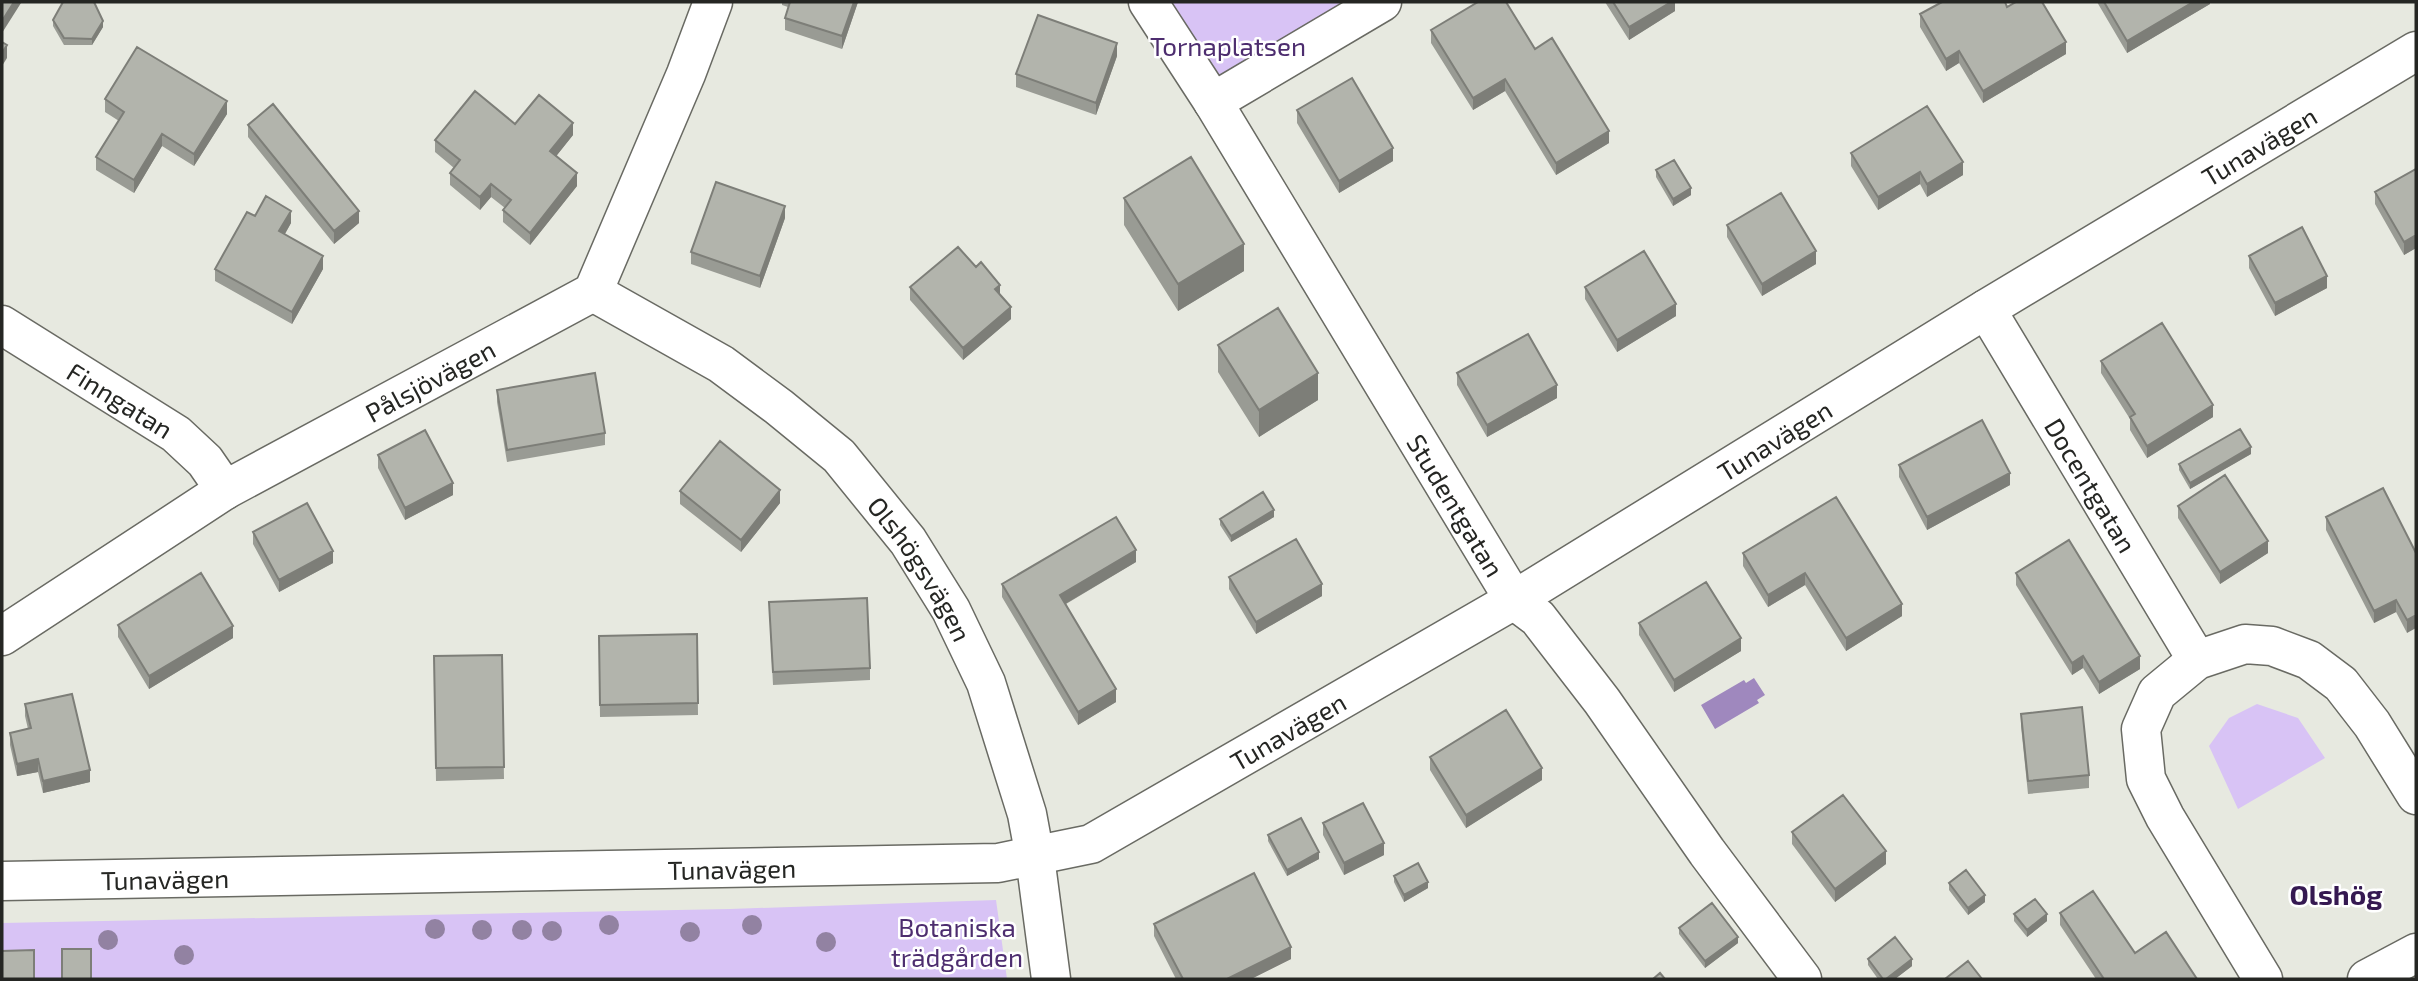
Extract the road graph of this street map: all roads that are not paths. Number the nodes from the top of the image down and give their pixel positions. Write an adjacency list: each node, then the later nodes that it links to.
1 (713, 2): 6 (street)
2 (1148, 2): 5 (street, Studentgatan)
3 (1382, 2): 5 (street)
4 (2416, 51): 7 (street, Tunavägen)
5 (1213, 102): 10 (street, Studentgatan)
6 (593, 292): 9 (street, Pålsjövägen); 14 (street, Olshögsvägen)
7 (1986, 309): 10 (street, Tunavägen); 12 (street, Docentgatan)
8 (2, 325): 9 (street, Finngatan)
9 (225, 490): 11 (street, Pålsjövägen)
10 (1514, 600): 14 (street, Tunavägen); 17 (street, Studentgatan)
11 (2, 636)
12 (2197, 660): 13 (street); 18 (street)
13 (2416, 795)
14 (1035, 857): 15 (street, Tunavägen); 16 (street, Olshögsvägen)
15 (2, 881)
16 (1051, 979)
17 (1802, 979)
18 (2263, 979)

